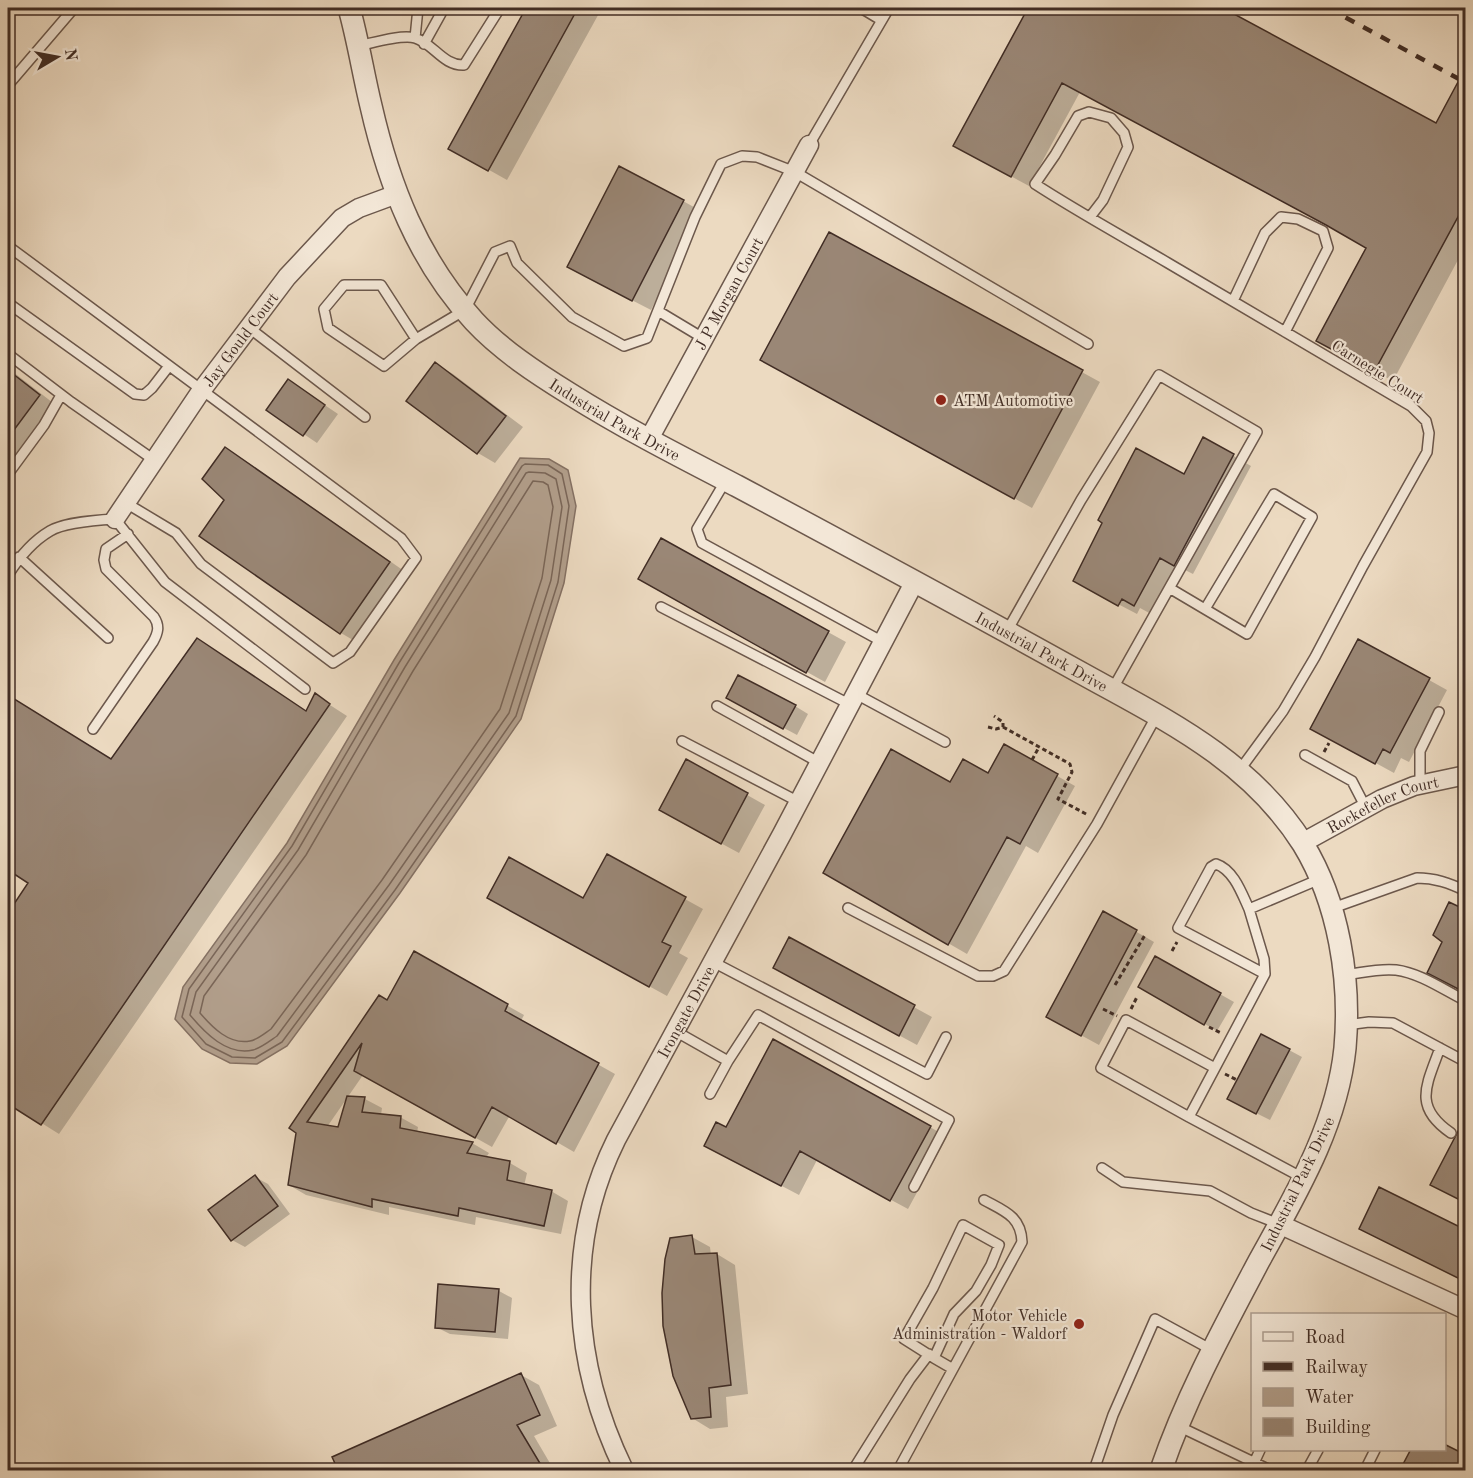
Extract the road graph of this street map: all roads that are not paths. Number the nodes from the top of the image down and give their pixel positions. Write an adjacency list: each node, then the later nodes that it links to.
1 (75, 8): 12 (lane)
2 (349, 8): 11 (street, Industrial Park Drive)
3 (418, 8): 9 (lane)
4 (444, 8): 10 (lane)
5 (500, 8): 10 (lane)
6 (861, 8): 8 (lane)
7 (889, 8): 8 (lane)
8 (881, 20): 13 (lane)
9 (416, 38): 10 (lane); 11 (lane)
10 (424, 44)
11 (358, 46): 15 (street, Industrial Park Drive)
12 (8, 85)
13 (809, 145): 14 (street, J P Morgan Court)
14 (795, 172): 21 (lane); 24 (street, J P Morgan Court); 26 (lane)
15 (397, 194): 20 (street, Industrial Park Drive); 22 (street, Jay Gould Court)
16 (1090, 217): 16 (lane, Carnegie Court); 18 (lane, Carnegie Court)
17 (8, 246): 28 (lane)
18 (1233, 301): 23 (lane, Carnegie Court); 23 (lane)
19 (8, 303): 28 (lane)
20 (465, 310): 21 (lane); 25 (lane); 32 (street, Industrial Park Drive)
21 (658, 311): 24 (lane)
22 (248, 327): 29 (street, Jay Gould Court); 31 (lane)
23 (1285, 332): 59 (lane, Carnegie Court)
24 (703, 338): 32 (street, J P Morgan Court)
25 (416, 339): 25 (lane)
26 (1088, 344)
27 (8, 354): 30 (lane)
28 (169, 366): 29 (lane)
29 (201, 391): 33 (street, Jay Gould Court); 36 (lane)
30 (61, 395): 33 (lane); 34 (lane)
31 (365, 417)
32 (649, 439): 35 (street, Industrial Park Drive)
33 (154, 460): 36 (street, Jay Gould Court)
34 (8, 474)
35 (726, 480): 41 (street, Industrial Park Drive); 47 (lane)
36 (126, 503): 37 (street, Jay Gould Court)
37 (115, 519): 38 (lane); 39 (lane)
38 (128, 534): 48 (lane); 54 (lane)
39 (19, 558): 40 (lane); 46 (lane)
40 (8, 575)
41 (915, 581): 45 (street, Industrial Park Drive); 47 (street, Irongate Drive)
42 (1170, 589): 44 (lane); 45 (lane); 49 (lane)
43 (661, 607): 50 (lane)
44 (1205, 609): 44 (lane)
45 (1007, 631): 49 (street, Industrial Park Drive)
46 (108, 638)
47 (883, 642): 50 (street, Irongate Drive)
48 (305, 689)
49 (1113, 690): 53 (street, Industrial Park Drive)
50 (853, 699): 56 (lane); 58 (street, Irongate Drive)
51 (717, 706): 58 (lane)
52 (1439, 712): 61 (lane)
53 (1157, 715): 59 (street, Industrial Park Drive); 67 (lane)
54 (93, 729)
55 (682, 741): 62 (lane)
56 (945, 742)
57 (1305, 755): 63 (lane)
58 (820, 763): 62 (street, Irongate Drive)
59 (1239, 771): 64 (street, Industrial Park Drive)
60 (1465, 775): 61 (street, Rockefeller Court)
61 (1420, 785): 63 (street, Rockefeller Court)
62 (799, 802): 70 (street, Irongate Drive)
63 (1366, 808): 64 (street, Rockefeller Court)
64 (1302, 843): 65 (street, Industrial Park Drive)
65 (1320, 879): 68 (lane); 69 (street, Industrial Park Drive)
66 (1466, 891): 69 (lane)
67 (848, 908)
68 (1249, 909): 71 (lane); 71 (lane)
69 (1330, 909): 72 (street, Industrial Park Drive)
70 (712, 962): 75 (street, Irongate Drive); 76 (lane)
71 (1265, 974): 80 (lane)
72 (1344, 975): 73 (lane); 74 (street, Industrial Park Drive)
73 (1466, 1001)
74 (1346, 1025): 77 (lane); 85 (street, Industrial Park Drive)
75 (675, 1031): 78 (lane); 98 (street, Irongate Drive)
76 (946, 1037)
77 (1440, 1048): 79 (lane); 83 (lane)
78 (728, 1061): 81 (lane); 86 (lane)
79 (1466, 1062)
80 (1215, 1068): 82 (lane); 82 (lane)
81 (710, 1094)
82 (1189, 1117): 85 (lane)
83 (1451, 1133)
84 (1102, 1168): 88 (lane)
85 (1303, 1178): 88 (street, Industrial Park Drive)
86 (914, 1187)
87 (984, 1200): 92 (lane)
88 (1279, 1224): 89 (street); 90 (street, Industrial Park Drive)
89 (1466, 1310)
90 (1212, 1350): 93 (street, Industrial Park Drive); 101 (lane)
91 (932, 1356): 91 (lane); 92 (lane); 99 (lane)
92 (953, 1369): 100 (lane)
93 (1178, 1426): 97 (lane); 102 (street, Industrial Park Drive)
94 (1259, 1451): 97 (lane)
95 (1317, 1451): 104 (lane)
96 (1374, 1451): 105 (lane)
97 (1254, 1462): 103 (lane)
98 (624, 1470)
99 (853, 1470)
100 (898, 1470)
101 (1094, 1470)
102 (1161, 1470)
103 (1270, 1470)
104 (1307, 1470)
105 (1365, 1470)

